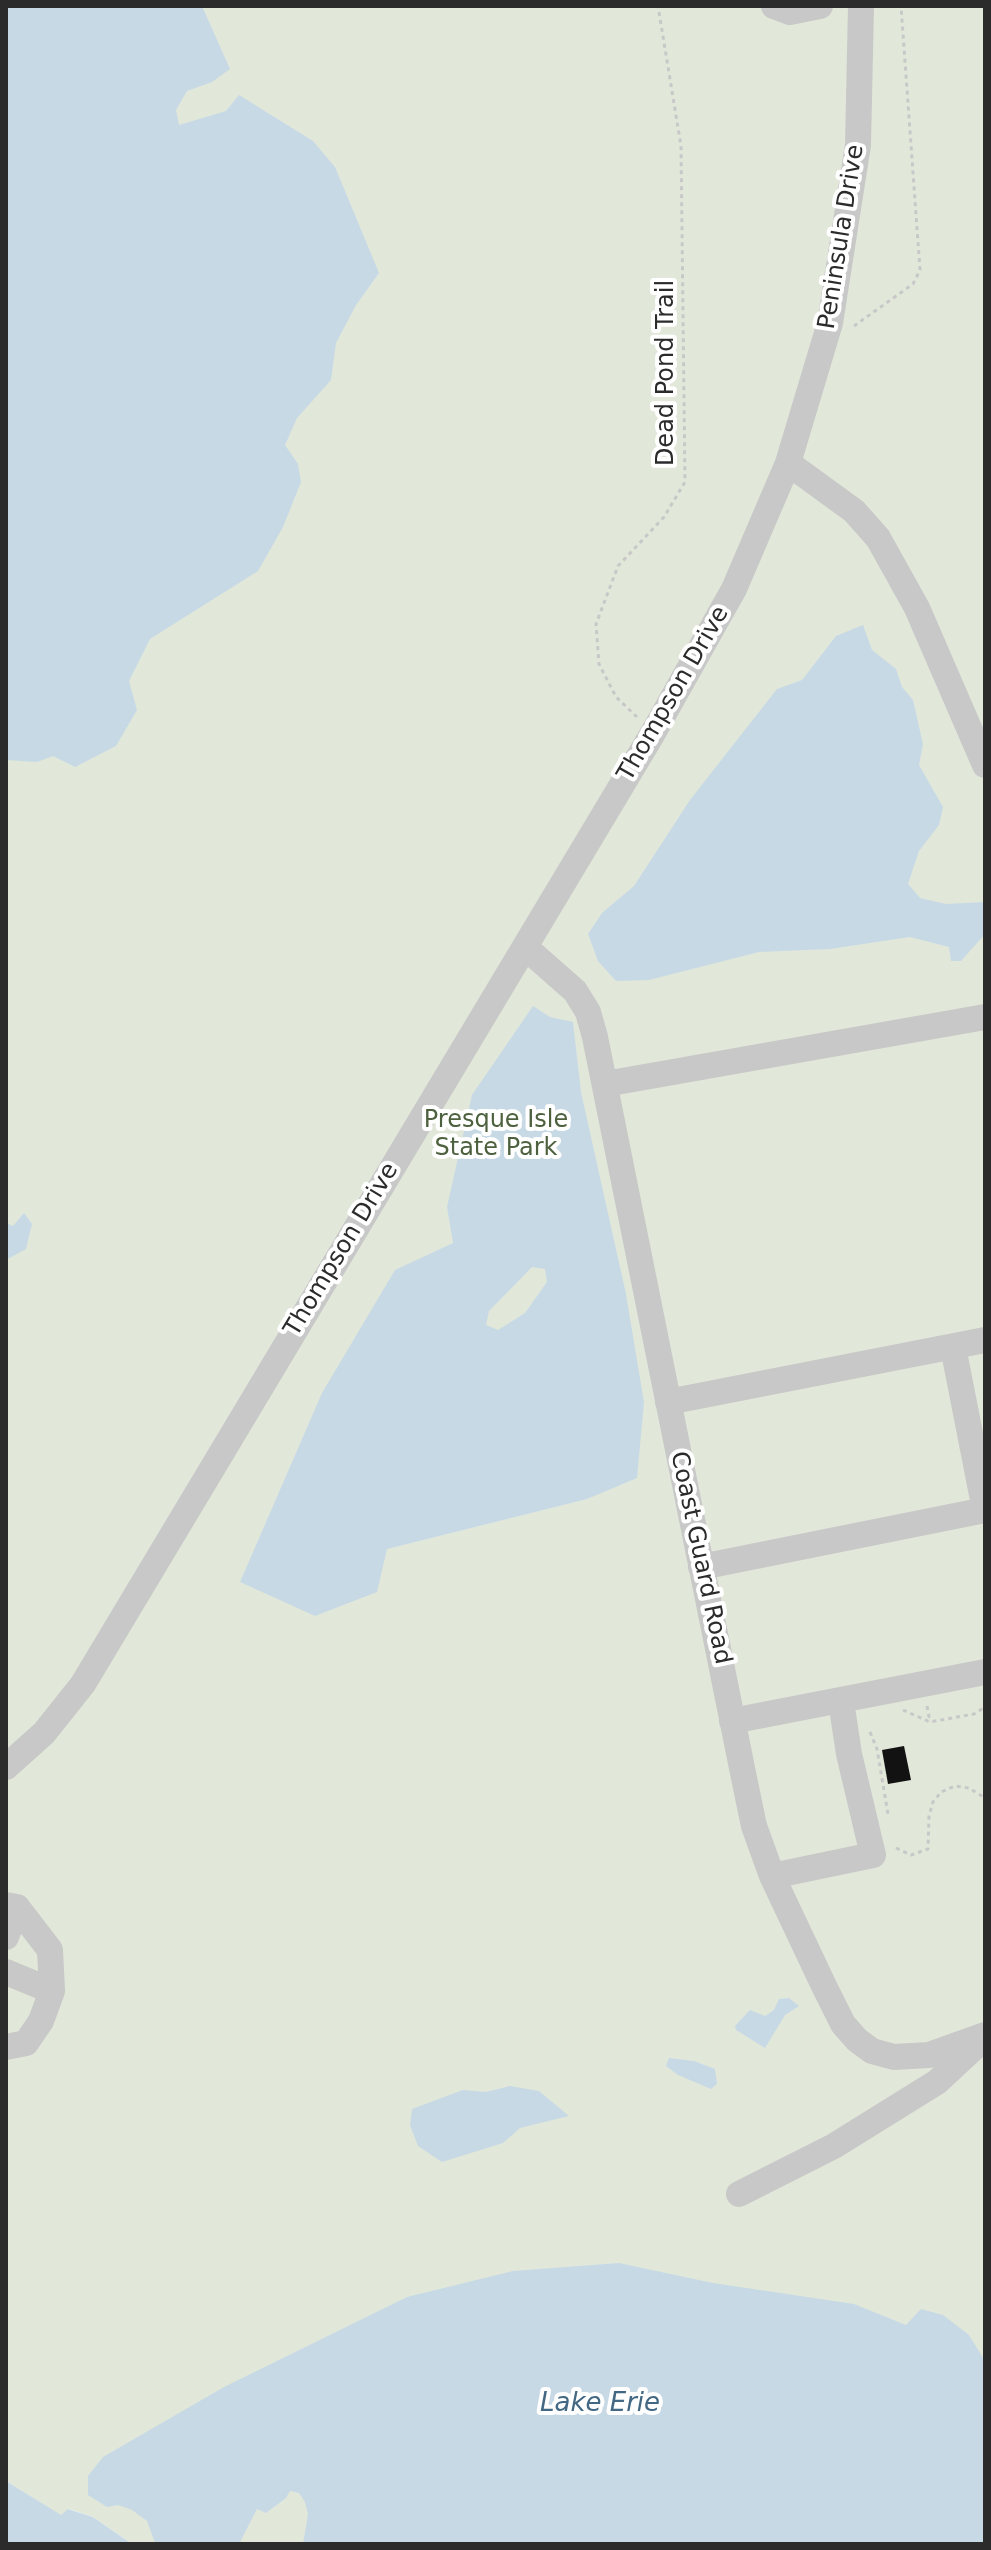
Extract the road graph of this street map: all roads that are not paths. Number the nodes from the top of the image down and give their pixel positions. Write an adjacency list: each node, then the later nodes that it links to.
1 (774, 6): 2 (street)
2 (820, 6)
3 (861, 6): 4 (street, Peninsula Drive)
4 (788, 463): 5 (street); 6 (street, Thompson Drive)
5 (985, 765)
6 (525, 947): 8 (street, Coast Guard Road); 17 (street, Thompson Drive)
7 (985, 1017): 8 (street)
8 (605, 1084): 11 (street, Coast Guard Road)
9 (985, 1340): 10 (street)
10 (953, 1347): 11 (street); 12 (street)
11 (668, 1402): 13 (street, Coast Guard Road)
12 (985, 1510): 13 (street)
13 (701, 1567): 16 (street, Coast Guard Road)
14 (985, 1672): 15 (street)
15 (841, 1701): 16 (street); 18 (street)
16 (732, 1721): 18 (street, Coast Guard Road)
17 (6, 1767)
18 (772, 1876): 23 (street, Coast Guard Road)
19 (12, 1906): 20 (street); 22 (street)
20 (6, 1937)
21 (6, 1972): 22 (street)
22 (52, 1991): 24 (street)
23 (985, 2037): 25 (street)
24 (6, 2047)
25 (739, 2194)

